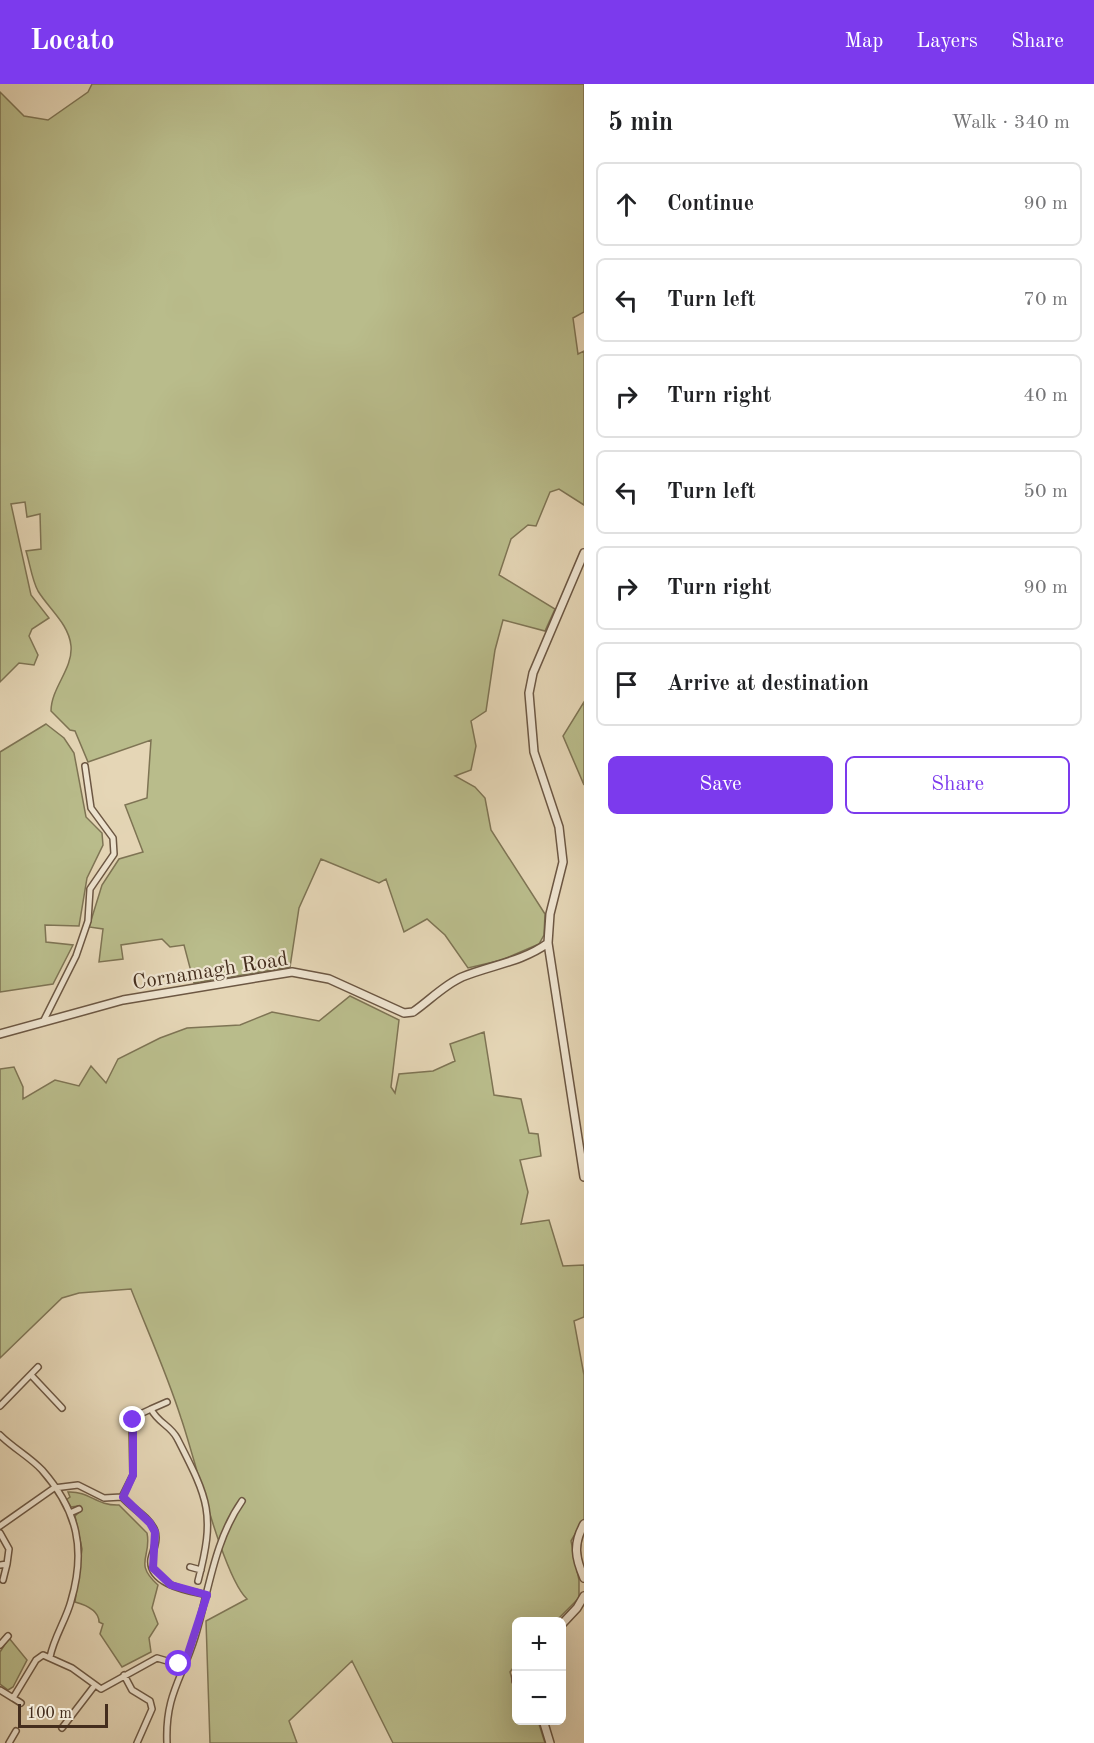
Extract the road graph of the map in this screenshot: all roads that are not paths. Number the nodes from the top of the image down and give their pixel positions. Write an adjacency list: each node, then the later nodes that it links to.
1 (584, 553): 3 (street)
2 (85, 766): 4 (street)
3 (548, 944): 4 (street, Cornamagh Road); 6 (street)
4 (43, 1022): 5 (street, Cornamagh Road)
5 (0, 1034)
6 (584, 1177)
7 (38, 1367): 8 (street)
8 (31, 1375): 10 (street); 11 (street)
9 (167, 1402): 12 (street)
10 (0, 1406)
11 (62, 1407)
12 (152, 1408): 15 (street); 25 (street)
13 (0, 1435): 14 (street)
14 (54, 1488): 15 (street); 18 (street); 20 (street)
15 (123, 1497): 29 (street)
16 (242, 1502): 29 (street)
17 (79, 1509): 18 (street)
18 (70, 1513): 34 (street)
19 (584, 1524): 26 (street)
20 (0, 1526)
21 (0, 1533): 22 (street)
22 (7, 1564): 23 (street); 27 (street)
23 (0, 1565)
24 (190, 1567): 25 (street)
25 (201, 1570): 28 (street)
26 (584, 1578)
27 (3, 1580)
28 (198, 1581)
29 (207, 1595): 35 (street)
30 (584, 1596): 31 (street)
31 (566, 1619)
32 (8, 1636): 33 (street)
33 (2, 1648)
34 (50, 1657): 37 (street); 39 (street)
35 (184, 1666): 36 (street); 46 (street)
36 (124, 1675): 37 (street); 45 (street)
37 (95, 1685): 42 (street)
38 (0, 1690): 39 (street)
39 (13, 1698): 40 (street)
40 (21, 1703)
41 (545, 1725): 47 (street)
42 (62, 1728)
43 (16, 1731): 44 (street)
44 (9, 1743)
45 (137, 1743)
46 (167, 1743)
47 (550, 1743)

